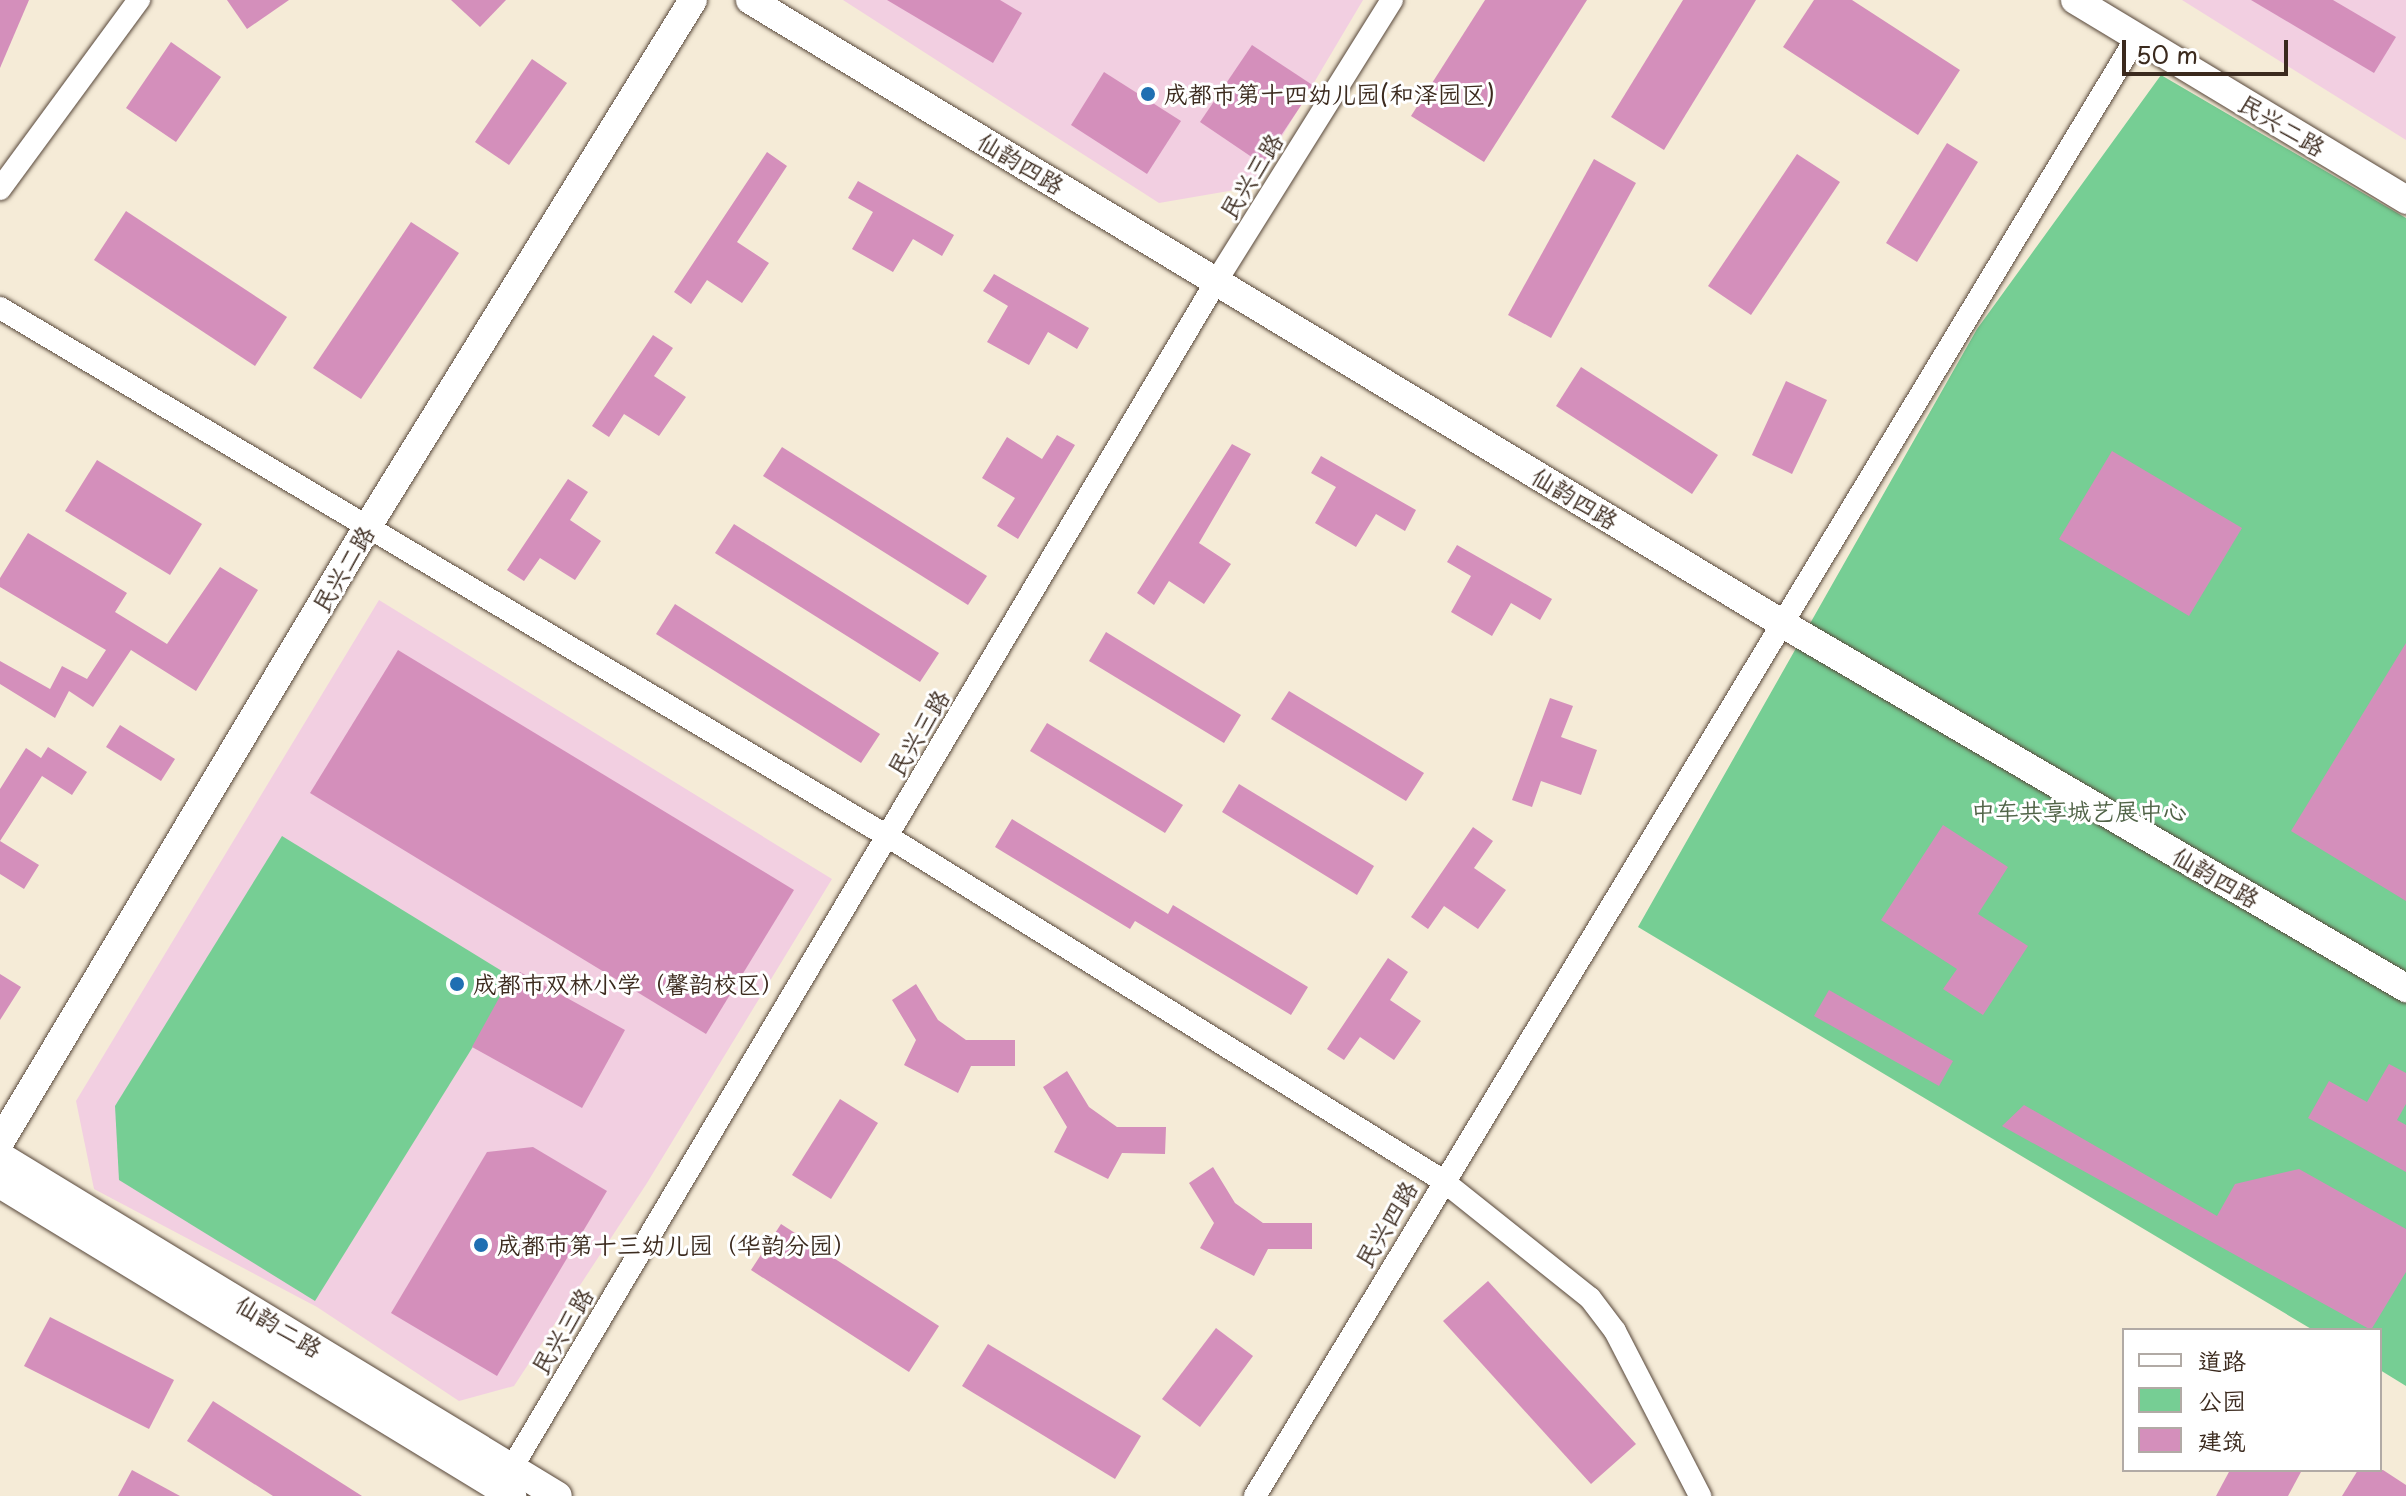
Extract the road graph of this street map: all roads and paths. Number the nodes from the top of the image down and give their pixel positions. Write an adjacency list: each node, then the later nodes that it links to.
1 (139, 0): 7 (street)
2 (693, 0): 11 (street, 民兴二路)
3 (750, 0): 9 (street, 仙韵四路)
4 (1392, 0): 9 (street, 民兴三路)
5 (2075, 0): 6 (street, 民兴二路)
6 (2137, 37): 8 (street, 民兴二路); 12 (street, 民兴四路)
7 (0, 189)
8 (2406, 200)
9 (1217, 280): 12 (street, 仙韵四路); 13 (street, 民兴三路)
10 (0, 308): 11 (street)
11 (368, 526): 13 (street); 15 (street, 民兴二路)
12 (1783, 624): 14 (street, 仙韵四路); 17 (street, 民兴四路)
13 (887, 836): 17 (street); 19 (street, 民兴三路)
14 (2406, 988)
15 (0, 1142)
16 (0, 1156): 19 (street, 仙韵二路)
17 (1442, 1180): 21 (street, 民兴四路); 22 (street)
18 (0, 1184): 19 (street, 仙韵二路)
19 (504, 1487): 20 (street, 仙韵二路)
20 (558, 1496)
21 (1255, 1496)
22 (1700, 1496)

